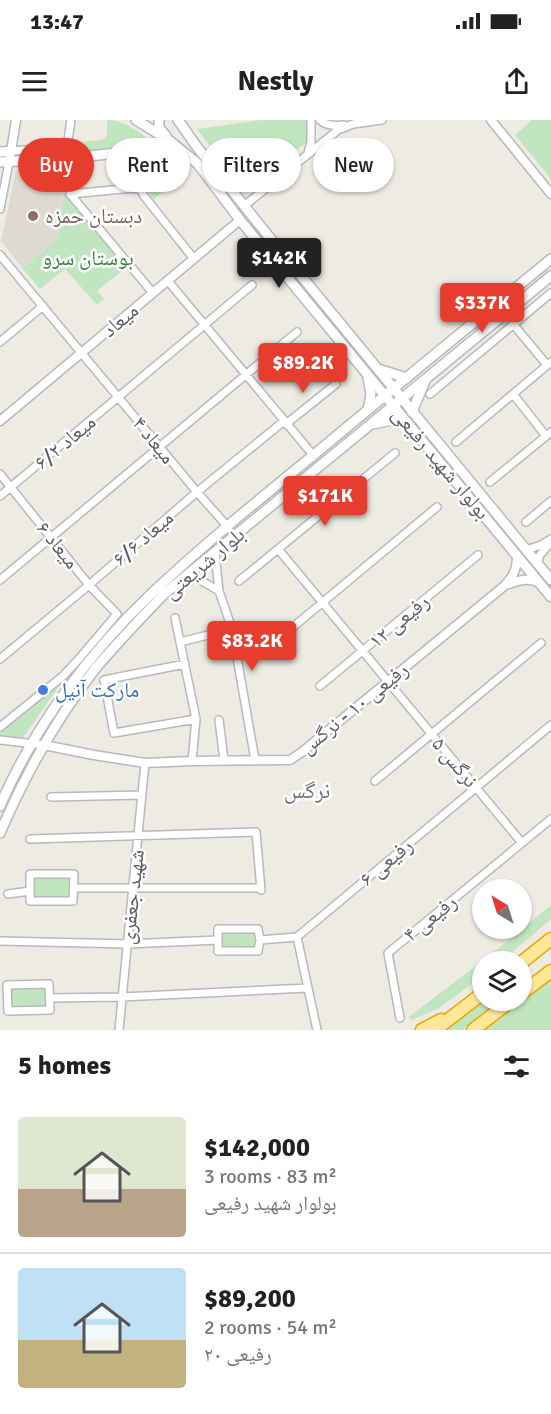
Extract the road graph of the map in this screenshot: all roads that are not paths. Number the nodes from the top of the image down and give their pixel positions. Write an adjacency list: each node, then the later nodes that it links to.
1 (16, 120): 14 (street)
2 (71, 120): 14 (street)
3 (136, 120): 11 (main road, بولوار شهید رفیعی)
4 (159, 120): 12 (main road)
5 (178, 120): 23 (main road, بولوار شهید رفیعی)
6 (311, 120): 16 (street)
7 (320, 120): 10 (street)
8 (382, 120): 10 (street)
9 (491, 120): 22 (street)
10 (353, 124): 16 (street)
11 (165, 138)
12 (167, 138)
13 (0, 152): 14 (main road)
14 (11, 152): 18 (street)
15 (106, 154): 18 (main road)
16 (306, 156): 23 (street)
17 (190, 157): 25 (main road, بولوار شهید رفیعی)
18 (4, 162): 20 (street)
19 (106, 191): 34 (street)
20 (2, 192): 24 (street)
21 (142, 192): 28 (street)
22 (551, 194)
23 (244, 206): 43 (main road, بولوار شهید رفیعی)
24 (0, 209)
25 (240, 220): 28 (street, میعاد); 43 (main road, بولوار شهید رفیعی)
26 (0, 249): 30 (street)
27 (0, 255): 30 (street)
28 (194, 259): 32 (street, میعاد)
29 (551, 259): 45 (main road, بلوار شریعتی)
30 (3, 265): 36 (street, میعاد ۴)
31 (551, 276): 46 (main road, بلوار شریعتی)
32 (168, 281): 34 (street, میعاد); 38 (street)
33 (252, 285): 38 (street, میعاد ۶/۲)
34 (153, 293): 41 (street, میعاد)
35 (551, 293): 37 (street)
36 (43, 306): 40 (street); 41 (street, میعاد ۴)
37 (513, 324): 42 (street); 49 (street)
38 (205, 326): 44 (street); 52 (street, میعاد ۶/۲)
39 (297, 332): 44 (street)
40 (0, 342)
41 (81, 353): 52 (street, میعاد ۴); 57 (street, میعاد)
42 (549, 363): 50 (street)
43 (372, 372): 45 (main road); 48 (main road, بولوار شهید رفیعی); 51 (main road, بولوار شهید رفیعی); 55 (main road)
44 (245, 375): 59 (street); 63 (street)
45 (407, 378): 48 (main road, بلوار شریعتی)
46 (425, 380): 53 (main road, بلوار شریعتی); 56 (main road)
47 (336, 384): 59 (street, میعاد ۶/۶)
48 (393, 389): 51 (main road, بلوار شریعتی); 53 (main road, بولوار شهید رفیعی)
49 (430, 394)
50 (513, 394): 61 (street); 62 (street)
51 (385, 396): 54 (main road, بولوار شهید رفیعی); 55 (main road, بلوار شریعتی)
52 (119, 397): 63 (street, میعاد ۴); 68 (street, میعاد ۶/۲)
53 (402, 399): 54 (main road, بلوار شریعتی); 56 (main road, بولوار شهید رفیعی)
54 (393, 405): 58 (main road, بولوار شهید رفیعی); 60 (main road, بلوار شریعتی)
55 (368, 410): 65 (main road, بلوار شریعتی)
56 (412, 412): 78 (main road, بولوار شهید رفیعی)
57 (0, 420)
58 (407, 422): 60 (main road); 81 (main road, بولوار شهید رفیعی)
59 (286, 424): 65 (street); 69 (street, میعاد ۶/۶)
60 (370, 424): 79 (main road, بلوار شریعتی)
61 (549, 434): 67 (street)
62 (456, 442)
63 (159, 446): 69 (street, میعاد ۴); 75 (street)
64 (394, 453): 77 (street)
65 (313, 455): 74 (main road, بلوار شریعتی)
66 (0, 474): 68 (street, میعاد ۶)
67 (490, 482)
68 (11, 486): 70 (street, میعاد ۶/۲); 75 (street, میعاد ۶)
69 (197, 492): 74 (street, میعاد ۴); 88 (street, میعاد ۶/۶)
70 (0, 496)
71 (551, 501): 73 (street)
72 (437, 507): 92 (street)
73 (526, 522)
74 (227, 526): 109 (main road, بلوار شریعتی)
75 (51, 536): 84 (street); 88 (street, میعاد ۶)
76 (551, 540): 78 (street); 82 (street)
77 (278, 549): 86 (street); 92 (street, نرگس ۵)
78 (526, 550): 82 (main road, بولوار شهید رفیعی)
79 (215, 553): 83 (main road, بلوار شریعتی); 90 (street)
80 (478, 555): 98 (street, رفیعی ۱۲)
81 (517, 556): 87 (main road, بولوار شهید رفیعی); 89 (street)
82 (537, 564): 85 (main road, بولوار شهید رفیعی)
83 (186, 576): 90 (street); 110 (main road, بلوار شریعتی)
84 (0, 580)
85 (551, 580)
86 (239, 581)
87 (538, 582): 89 (street); 91 (main road, بولوار شهید رفیعی)
88 (89, 585): 99 (street, میعاد ۶/۶); 106 (street, میعاد ۶)
89 (503, 587): 101 (street, رفیعی ۱۰ - نرگس)
90 (219, 591): 94 (street)
91 (551, 597)
92 (322, 602): 95 (street); 98 (street, نرگس ۵)
93 (175, 618): 96 (street)
94 (232, 629): 96 (street); 112 (street)
95 (281, 637)
96 (180, 642): 100 (street)
97 (542, 643): 107 (street)
98 (362, 651): 101 (street, نرگس ۵); 102 (street, رفیعی ۱۲)
99 (0, 659)
100 (185, 664): 103 (street); 103 (street)
101 (387, 681): 107 (street, نرگس ۵); 112 (street, رفیعی ۱۰ - نرگس)
102 (320, 686)
103 (196, 719): 113 (street)
104 (219, 720): 111 (street)
105 (551, 725): 116 (street, رفیعی ۶)
106 (0, 727)
107 (432, 734): 115 (street); 116 (street, نرگس ۵)
108 (0, 740): 109 (street)
109 (31, 744): 110 (street); 119 (main road, بلوار شریعتی)
110 (44, 745): 114 (street, رفیعی ۱۰ - نرگس); 121 (main road, بلوار شریعتی)
111 (224, 760): 112 (street, رفیعی ۱۰ - نرگس); 113 (street, رفیعی ۱۰ - نرگس)
112 (255, 760)
113 (192, 761): 114 (street, رفیعی ۱۰ - نرگس)
114 (145, 763): 117 (street, شهید جعفری)
115 (375, 781)
116 (476, 787): 124 (street, نرگس ۵); 129 (street, رفیعی ۶)
117 (142, 795): 118 (street); 122 (street, شهید جعفری)
118 (51, 796)
119 (0, 807)
120 (551, 819): 124 (street, رفیعی ۴)
121 (0, 833)
122 (138, 835): 123 (street); 126 (street, شهید جعفری); 126 (street)
123 (30, 839)
124 (522, 843): 145 (street, رفیعی ۴)
125 (74, 888): 126 (street); 127 (street); 127 (street)
126 (133, 888): 134 (street, شهید جعفری)
127 (30, 891): 128 (street)
128 (8, 894)
129 (297, 937): 130 (street); 138 (street)
130 (260, 939): 132 (street); 132 (street)
131 (551, 939): 135 (highway)
132 (218, 940): 134 (street)
133 (0, 941): 134 (street)
134 (127, 944): 139 (street, شهید جعفری)
135 (532, 954)
136 (551, 971): 137 (highway)
137 (532, 985)
138 (308, 988): 139 (street); 147 (street)
139 (122, 997): 140 (street); 146 (street, شهید جعفری)
140 (50, 998): 141 (street); 141 (street)
141 (4, 999)
142 (472, 1002): 143 (highway)
143 (464, 1009): 148 (highway); 149 (highway)
144 (498, 1011): 150 (highway)
145 (400, 1018)
146 (118, 1030)
147 (316, 1030)
148 (422, 1030)
149 (435, 1030)
150 (473, 1030)

